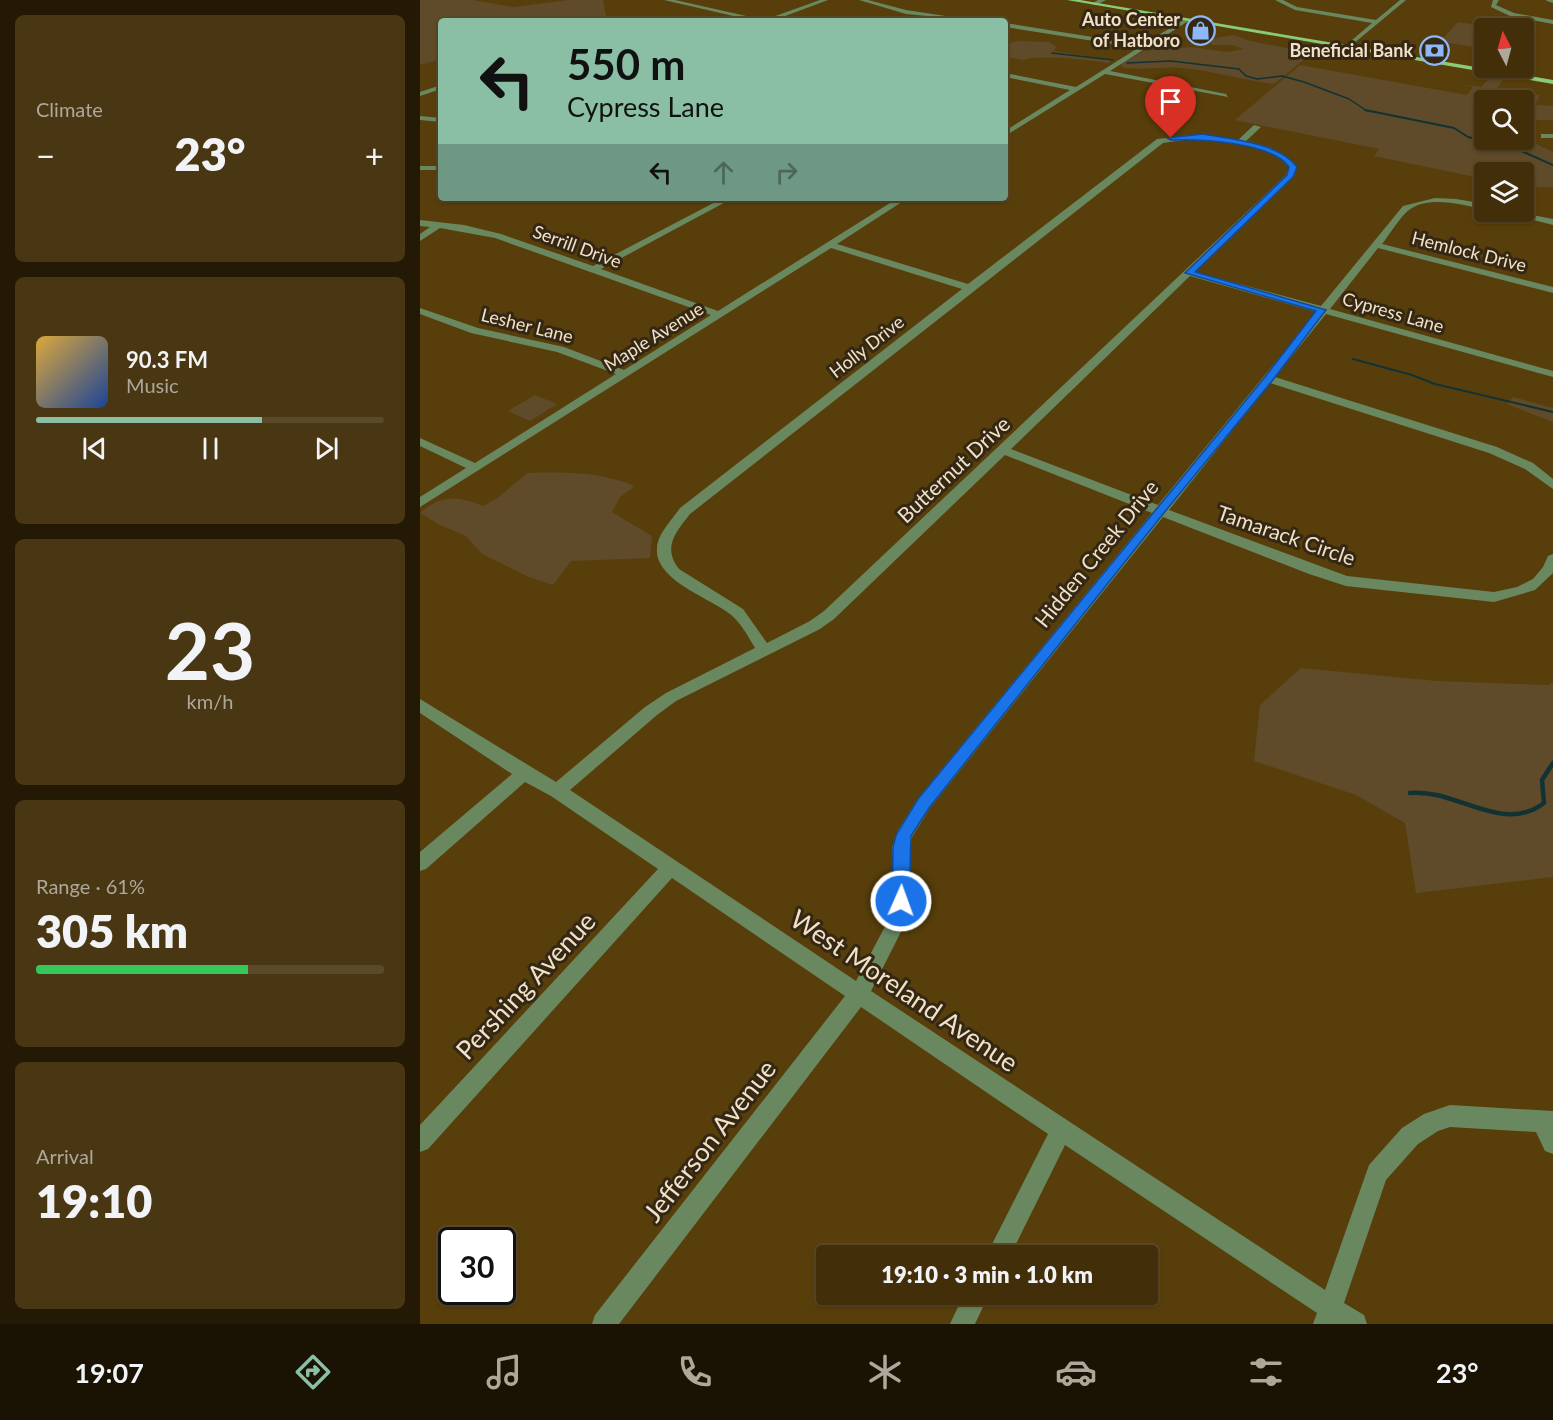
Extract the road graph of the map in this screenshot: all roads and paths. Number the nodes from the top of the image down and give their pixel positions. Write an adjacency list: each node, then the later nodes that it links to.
1 (667, 0): 10 (street)
2 (825, 0): 11 (street)
3 (862, 0): 12 (street)
4 (1070, 0): 9 (main road)
5 (1103, 0): 9 (street)
6 (1278, 0): 14 (street)
7 (1403, 0): 14 (street)
8 (1496, 0): 15 (street)
9 (1094, 4): 13 (main road)
10 (750, 18)
11 (773, 18)
12 (952, 18)
13 (1187, 20): 17 (street); 18 (main road)
14 (1377, 22): 18 (street)
15 (1553, 22)
16 (1008, 25): 17 (street)
17 (1142, 47): 19 (street)
18 (1347, 47): 21 (main road)
19 (1105, 72): 23 (street); 25 (street)
20 (1008, 76): 23 (street)
21 (1553, 82)
22 (438, 88): 24 (street)
23 (1076, 89): 29 (street)
24 (420, 94)
25 (1226, 96)
26 (420, 118): 27 (street)
27 (438, 120)
28 (1257, 127): 30 (street)
29 (1008, 132)
30 (1239, 143): 44 (street, Butternut Drive); 45 (street, Holly Drive)
31 (420, 168): 32 (street)
32 (438, 168)
33 (723, 201): 43 (street)
34 (899, 201): 41 (street, Maple Avenue)
35 (1474, 205): 42 (street, Hidden Creek Drive)
36 (1534, 218): 37 (street)
37 (1553, 222)
38 (420, 223): 39 (street, Serrill Drive)
39 (438, 225): 40 (street); 43 (street, Serrill Drive)
40 (420, 238)
41 (830, 245): 45 (street); 49 (street, Maple Avenue)
42 (1376, 245): 46 (street, Hemlock Drive); 47 (street, Hidden Creek Drive)
43 (593, 270): 49 (street, Serrill Drive)
44 (1189, 273): 47 (street, Cypress Lane); 54 (street, Butternut Drive)
45 (969, 288): 60 (street, Holly Drive)
46 (1553, 290)
47 (1321, 310): 51 (street, Cypress Lane); 52 (street, Hidden Creek Drive)
48 (420, 311): 50 (street, Lesher Lane)
49 (721, 315): 50 (street, Maple Avenue)
50 (625, 374): 55 (street, Maple Avenue)
51 (1553, 374)
52 (1269, 379): 56 (street); 58 (street, Hidden Creek Drive)
53 (420, 442): 55 (street)
54 (1003, 450): 58 (street, Tamarack Circle); 60 (street, Butternut Drive)
55 (476, 468): 57 (street, Maple Avenue)
56 (1553, 485)
57 (420, 503)
58 (1158, 512): 59 (street, Tamarack Circle); 66 (street, Hidden Creek Drive)
59 (1553, 559)
60 (764, 650): 63 (street, Butternut Drive)
61 (420, 705): 62 (street, West Moreland Avenue)
62 (524, 773): 63 (street, West Moreland Avenue); 64 (street)
63 (557, 791): 65 (street, West Moreland Avenue)
64 (420, 863)
65 (671, 867): 66 (street, West Moreland Avenue); 69 (street, Pershing Avenue)
66 (860, 993): 68 (street, West Moreland Avenue); 74 (street, Jefferson Avenue)
67 (1548, 1122): 70 (street); 73 (street)
68 (1061, 1130): 71 (street); 73 (street, West Moreland Avenue)
69 (420, 1141)
70 (1553, 1143)
71 (1003, 1245)
72 (972, 1305): 75 (street)
73 (1328, 1315): 76 (street, West Moreland Avenue)
74 (604, 1324)
75 (962, 1324)
76 (1356, 1324)

